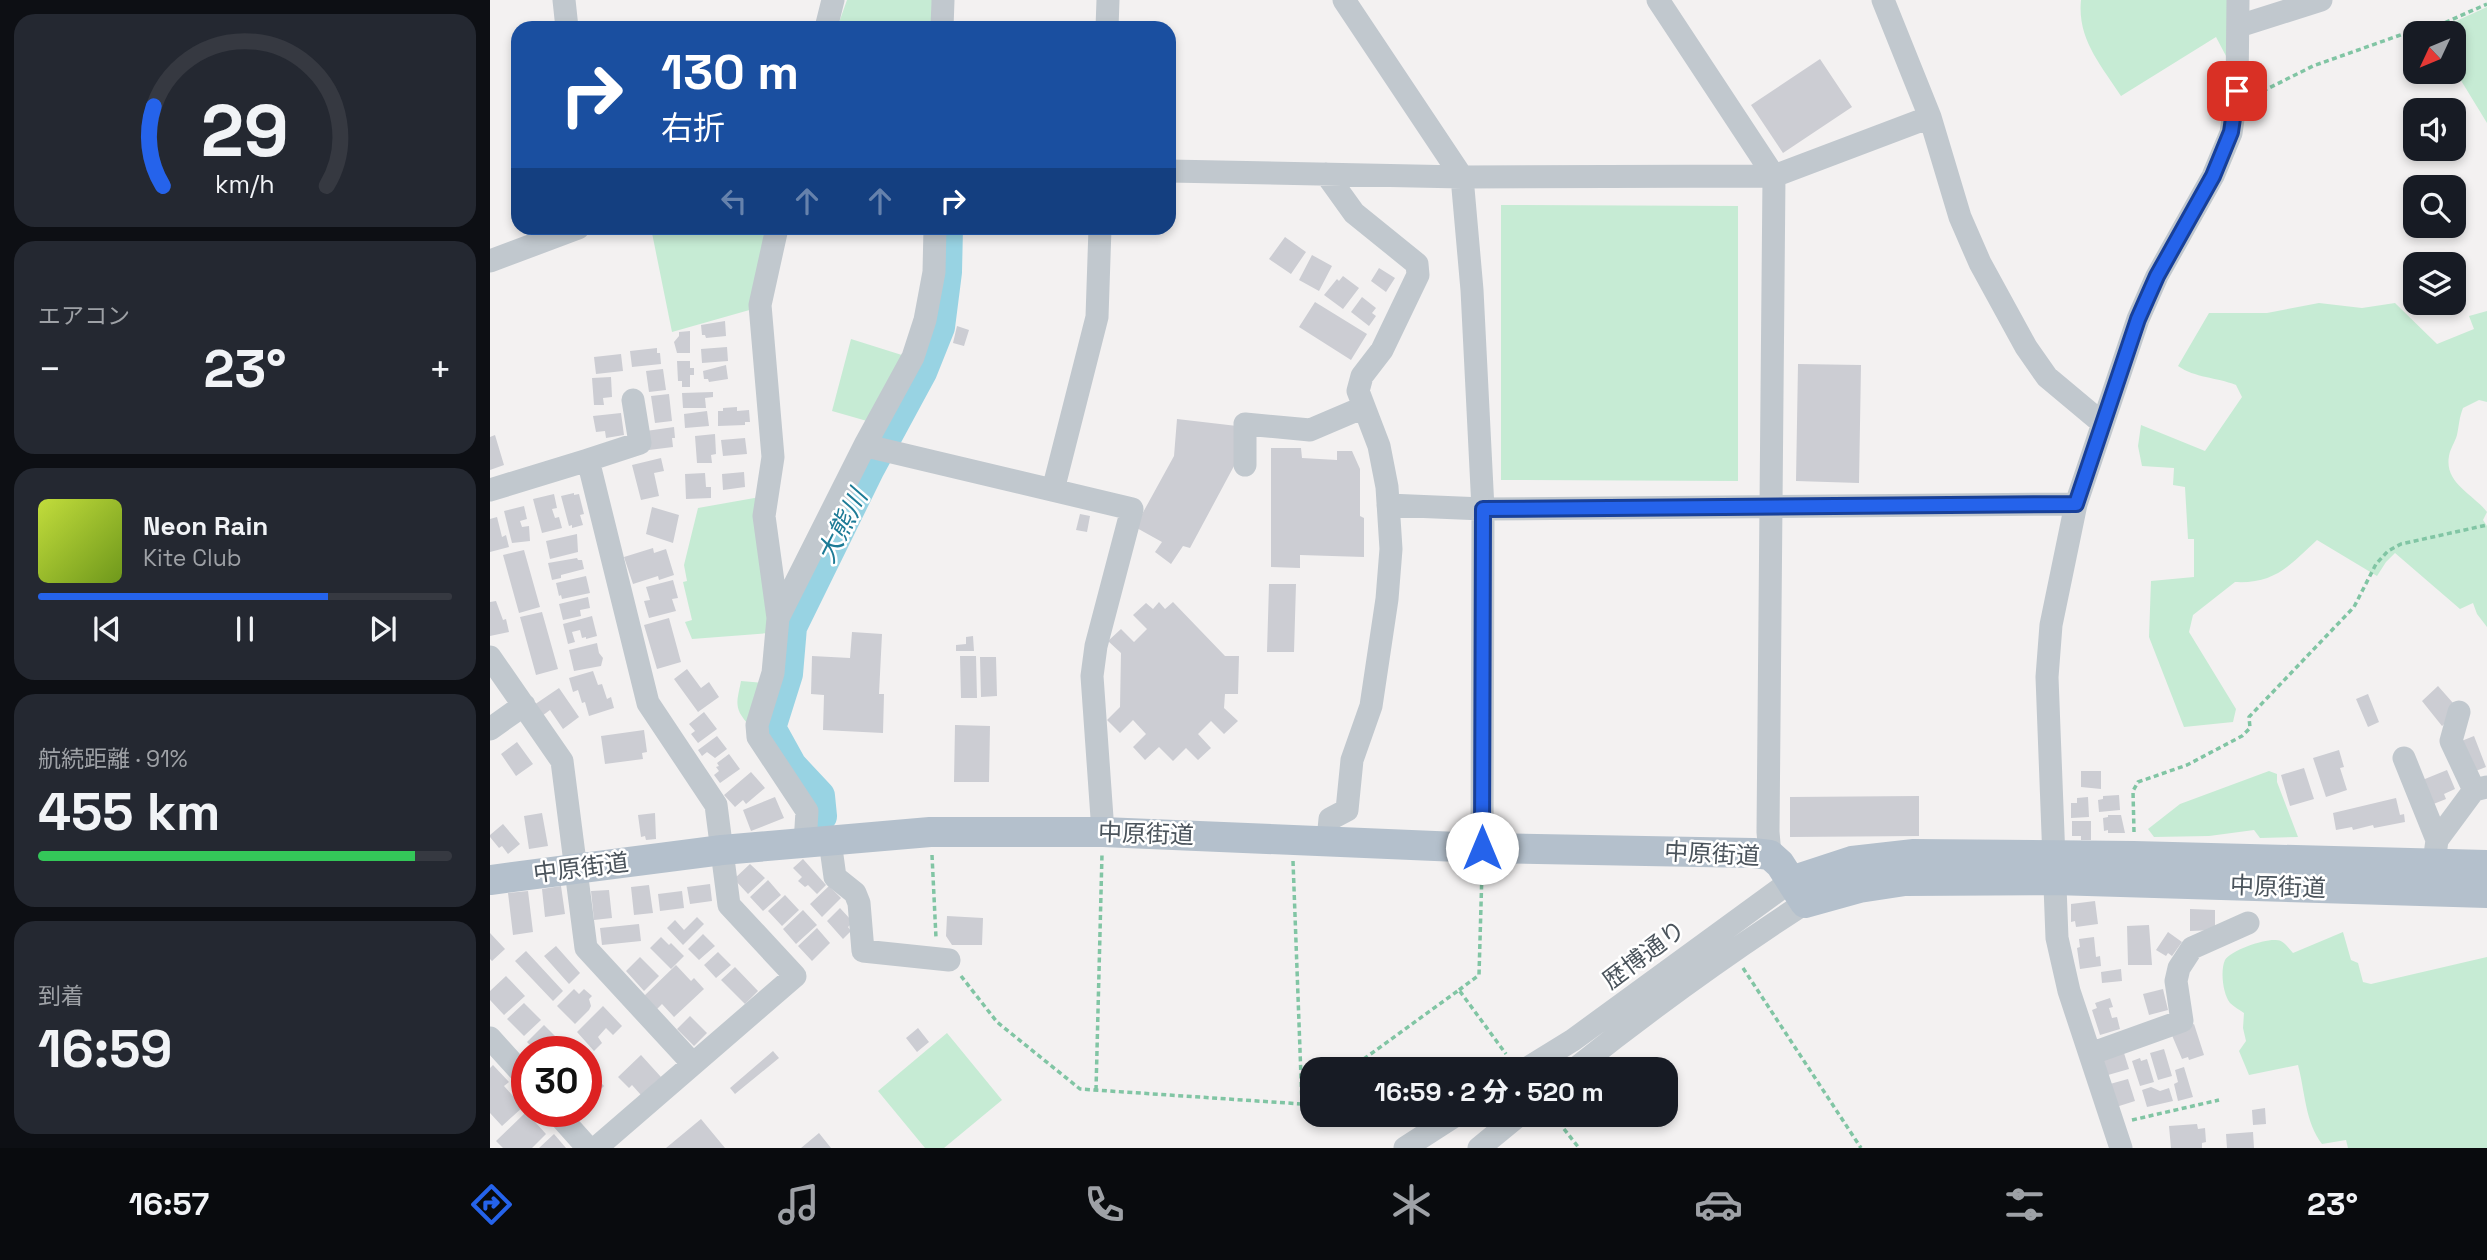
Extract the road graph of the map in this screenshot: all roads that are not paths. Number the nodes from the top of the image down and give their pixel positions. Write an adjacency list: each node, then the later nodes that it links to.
1 (564, 0): 10 (street)
2 (833, 0): 11 (street)
3 (943, 0): 12 (street)
4 (1108, 0): 13 (street)
5 (1344, 0): 19 (street)
6 (1658, 0): 18 (street)
7 (1883, 0): 15 (street)
8 (2238, 0): 14 (street)
9 (2321, 0): 14 (street)
10 (566, 21)
11 (828, 21)
12 (942, 21)
13 (1107, 21)
14 (2239, 26): 27 (street)
15 (1930, 117): 18 (street); 27 (street)
16 (1176, 171): 17 (street)
17 (1326, 174): 19 (street); 26 (street)
18 (1774, 176): 19 (street); 35 (street)
19 (1462, 177): 36 (street)
20 (559, 235): 24 (street)
21 (775, 235): 37 (street)
22 (935, 235): 28 (street)
23 (1100, 235): 32 (street)
24 (490, 261)
25 (633, 400): 29 (street)
26 (1364, 407): 30 (street); 34 (street)
27 (2102, 424): 33 (street)
28 (875, 447): 32 (street); 37 (street)
29 (588, 460): 31 (street); 48 (street)
30 (1245, 465)
31 (490, 489)
32 (1053, 491): 44 (street)
33 (2076, 504): 35 (street); 52 (street)
34 (1388, 505): 36 (street); 45 (street)
35 (1769, 506): 36 (street); 50 (street)
36 (1483, 509): 47 (street)
37 (778, 618): 46 (street)
38 (490, 657): 39 (street)
39 (524, 705): 41 (street); 53 (street)
40 (2459, 712): 43 (street)
41 (490, 729)
42 (2404, 758): 49 (street)
43 (2481, 789): 49 (street)
44 (1103, 832): 45 (main road, 中原街道); 46 (main road, 中原街道)
45 (1328, 840): 47 (main road, 中原街道)
46 (818, 842): 48 (main road, 中原街道); 58 (street)
47 (1482, 848): 50 (main road, 中原街道)
48 (722, 850): 53 (main road, 中原街道); 64 (street)
49 (2435, 852): 51 (main road, 中原街道); 52 (main road, 中原街道)
50 (1770, 855): 55 (main road, 中原街道)
51 (2487, 865)
52 (2054, 868): 55 (main road, 中原街道); 56 (main road, 中原街道); 60 (street)
53 (574, 869): 54 (main road, 中原街道); 64 (street)
54 (490, 880)
55 (1798, 892): 61 (street, 歴博通り); 62 (street, 歴博通り)
56 (2487, 893)
57 (2248, 923): 60 (street)
58 (949, 960)
59 (490, 1038): 63 (street)
60 (2090, 1054): 72 (street)
61 (1546, 1057)
62 (1590, 1057)
63 (511, 1061)
64 (693, 1064): 69 (street)
65 (569, 1127): 68 (street)
66 (1437, 1127): 70 (street)
67 (1504, 1127): 71 (street)
68 (588, 1148)
69 (596, 1148)
70 (1405, 1148)
71 (1479, 1148)
72 (2121, 1148)

